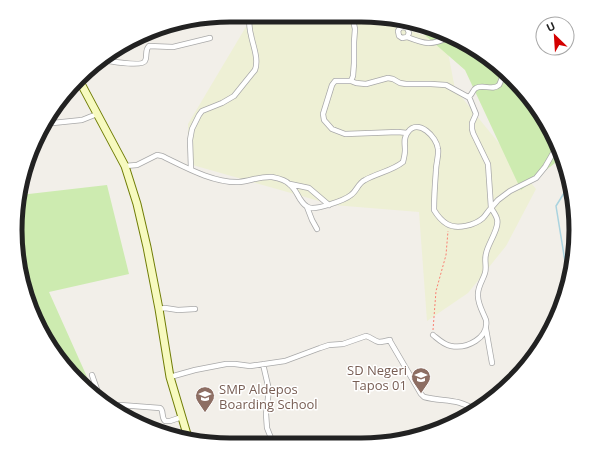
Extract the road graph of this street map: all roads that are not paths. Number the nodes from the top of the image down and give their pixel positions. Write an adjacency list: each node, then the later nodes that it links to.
1 (249, 22): 17 (street)
2 (354, 22): 9 (street)
3 (400, 28): 4 (street); 4 (street)
4 (407, 37): 6 (street)
5 (210, 38): 7 (street)
6 (444, 39)
7 (109, 61)
8 (502, 78): 11 (street)
9 (351, 81): 11 (street); 14 (street)
10 (82, 85): 12 (street)
11 (469, 97): 21 (street)
12 (97, 114): 13 (street); 16 (street)
13 (52, 123)
14 (407, 133): 19 (street); 21 (street)
15 (554, 152): 21 (street)
16 (124, 166): 17 (street); 23 (street)
17 (191, 169): 18 (street)
18 (290, 184): 19 (street); 20 (street)
19 (328, 205): 20 (street)
20 (307, 207): 22 (street)
21 (491, 208): 25 (street)
22 (317, 229)
23 (159, 309): 24 (street); 30 (street)
24 (195, 309)
25 (486, 330): 26 (street); 27 (street)
26 (433, 335)
27 (492, 363)
28 (263, 364): 30 (street); 33 (street); 36 (street)
29 (92, 375): 31 (street)
30 (170, 377): 34 (street)
31 (97, 390)
32 (119, 406): 34 (street)
33 (470, 407)
34 (182, 417): 35 (street)
35 (187, 433)
36 (271, 438)

